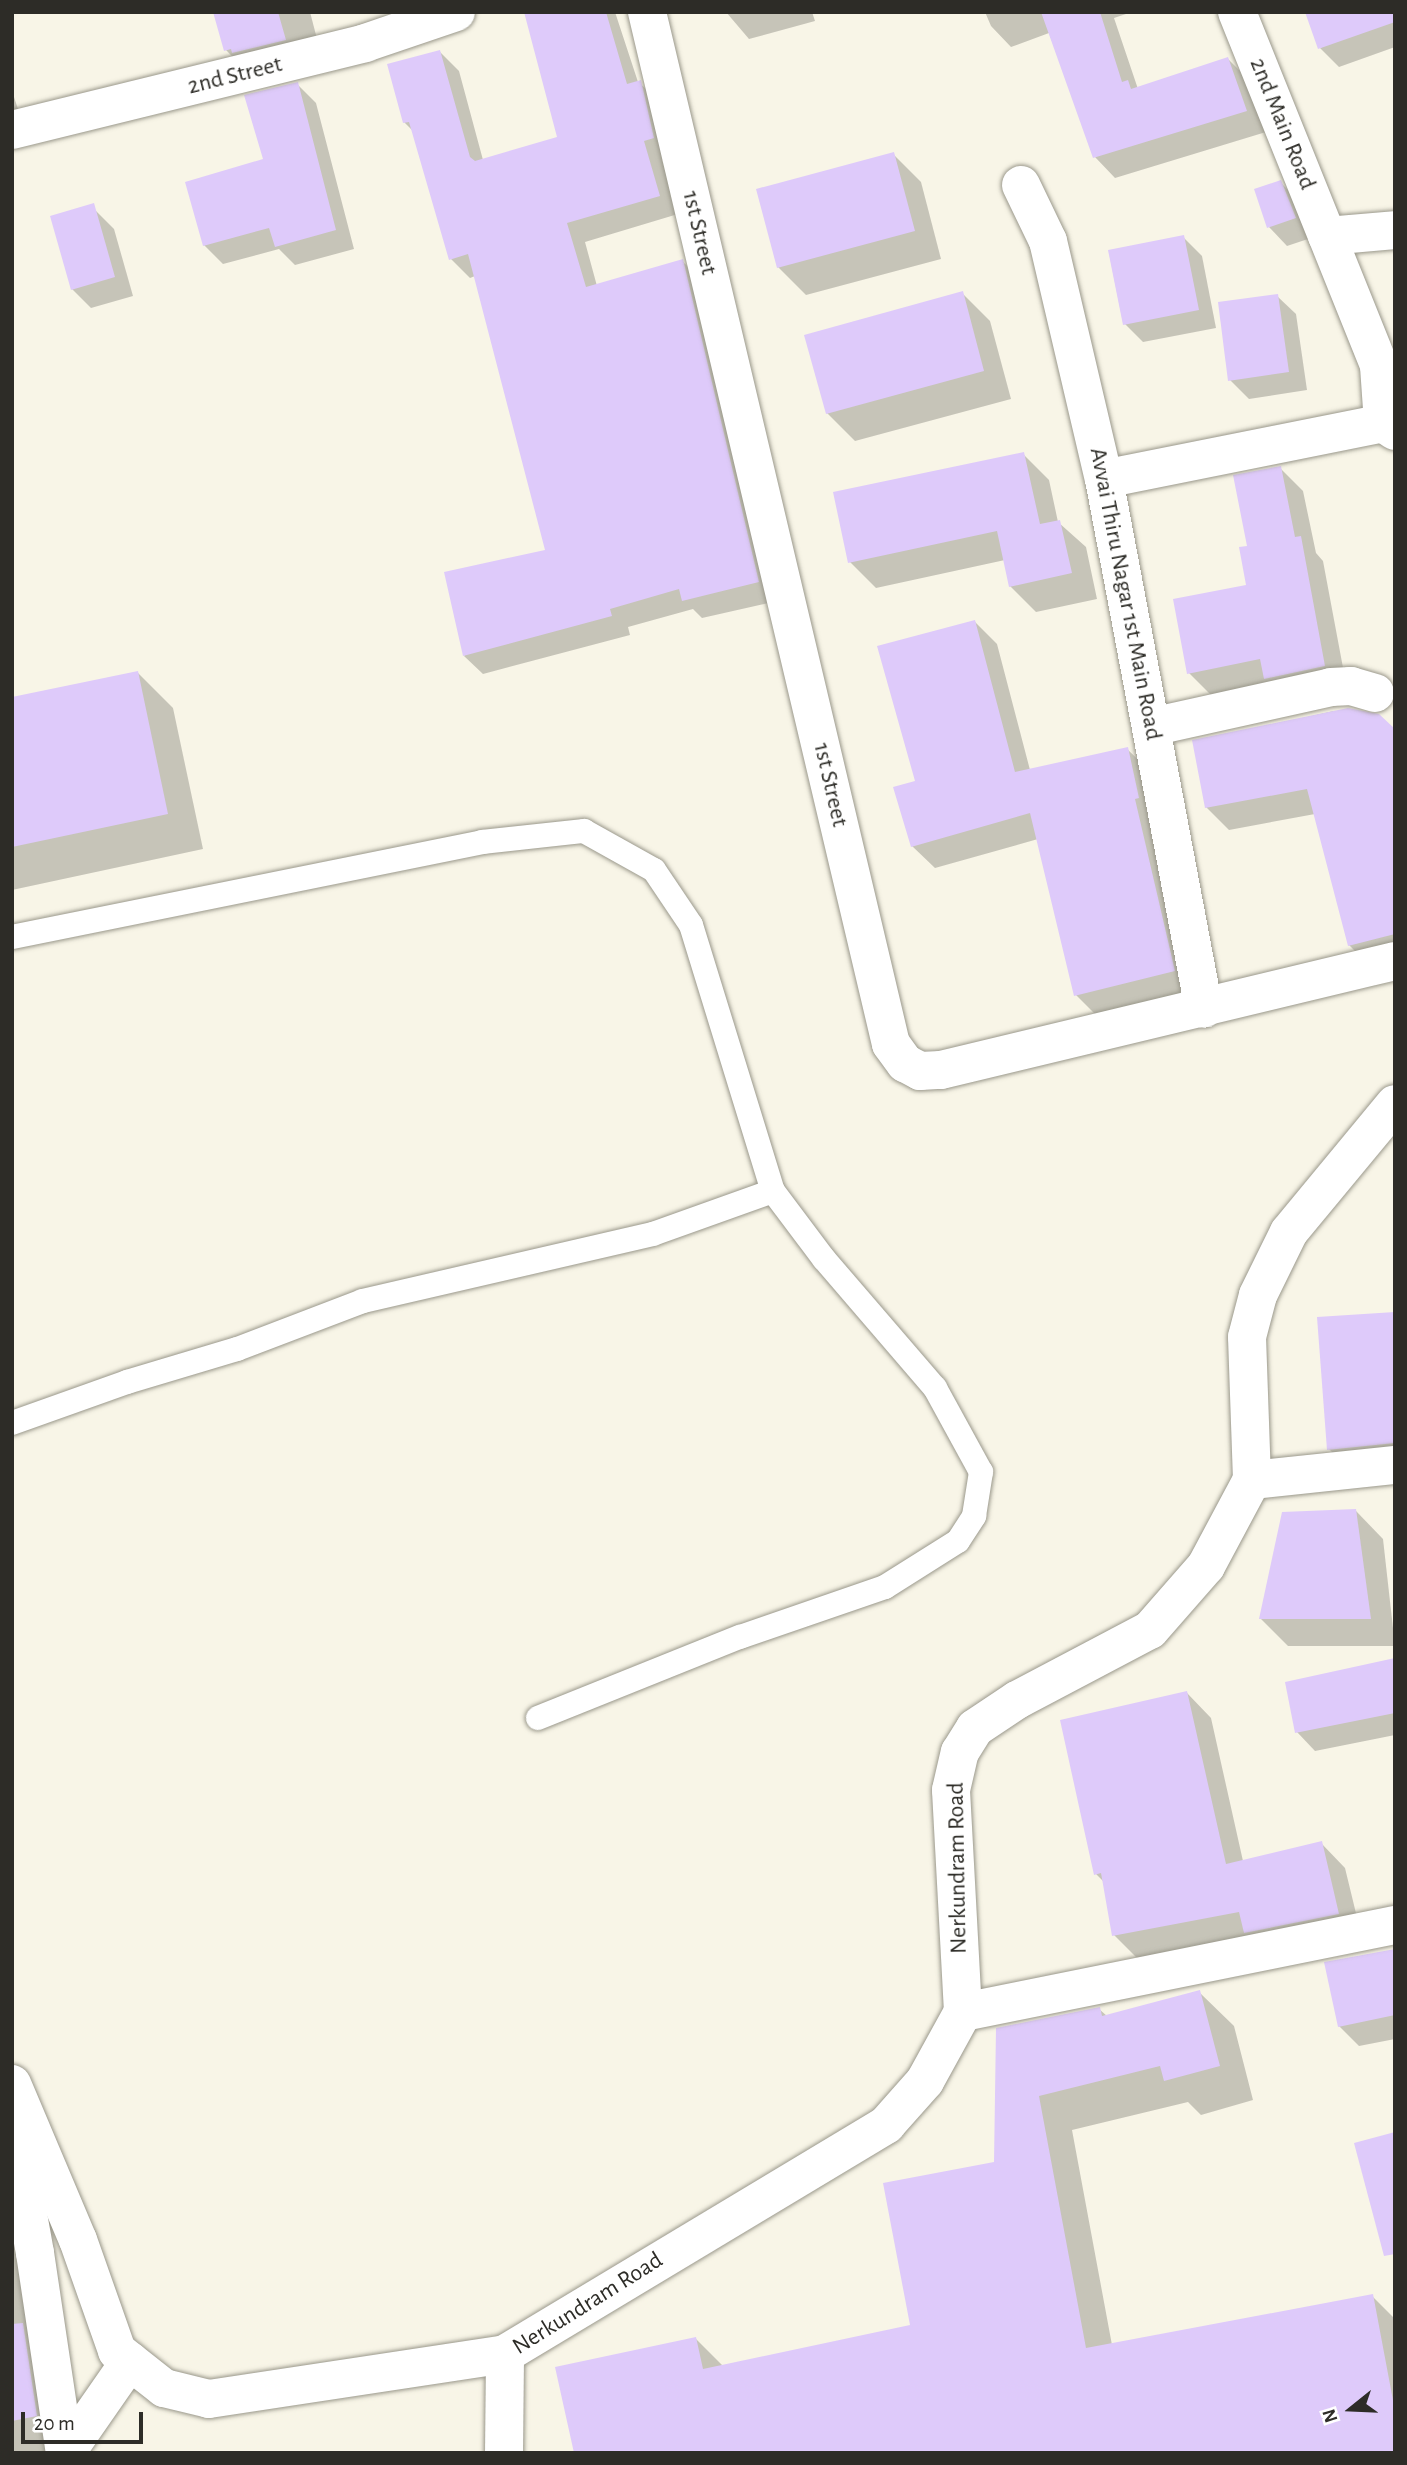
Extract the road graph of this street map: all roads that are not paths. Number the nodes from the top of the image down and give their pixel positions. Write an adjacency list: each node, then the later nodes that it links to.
1 (456, 12): 4 (street, 2nd Street)
2 (647, 12): 15 (street, 1st Street)
3 (1237, 12): 8 (street, 2nd Main Road)
4 (362, 27): 5 (street, 2nd Street)
5 (12, 130)
6 (1021, 185): 10 (street, Avvai Thiru Nagar 1st Main Road)
7 (1395, 230): 8 (street)
8 (1326, 236): 9 (street, 2nd Main Road)
9 (1389, 427): 10 (street)
10 (1104, 480): 12 (street, Avvai Thiru Nagar 1st Main Road)
11 (1375, 693): 12 (street)
12 (1151, 727): 15 (street, Avvai Thiru Nagar 1st Main Road)
13 (12, 937): 17 (lane)
14 (1395, 961): 15 (street, 1st Street)
15 (1204, 1009)
16 (1395, 1104): 20 (street)
17 (772, 1191): 18 (lane); 21 (lane)
18 (12, 1423)
19 (1395, 1465): 20 (street)
20 (1252, 1480): 23 (street, Nerkundram Road)
21 (538, 1717)
22 (1395, 1925): 23 (street)
23 (963, 2012): 28 (street, Nerkundram Road)
24 (12, 2084): 26 (street)
25 (12, 2150): 27 (street)
26 (78, 2240): 27 (street); 29 (street)
27 (35, 2253): 30 (street)
28 (505, 2354): 29 (street); 31 (street, Nerkundram Road)
29 (130, 2361): 30 (street)
30 (65, 2453)
31 (504, 2453)

